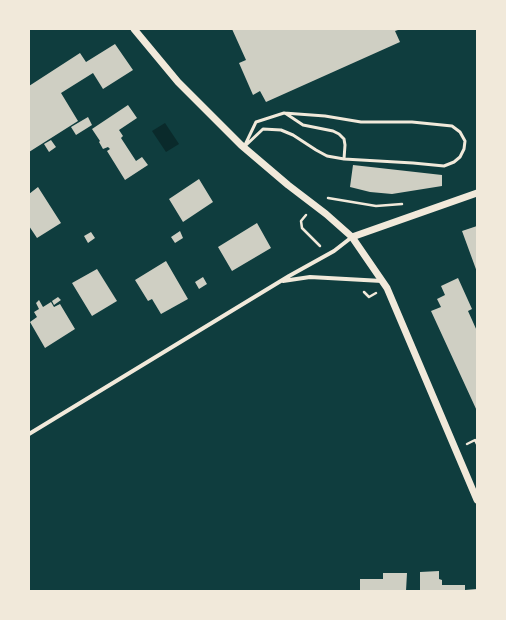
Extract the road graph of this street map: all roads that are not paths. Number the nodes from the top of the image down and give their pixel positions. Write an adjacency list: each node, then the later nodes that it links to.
1 (134, 29): 3 (street)
2 (284, 112): 3 (lane); 4 (lane); 4 (lane)
3 (244, 147): 4 (lane); 6 (street)
4 (344, 159)
5 (477, 193): 6 (street)
6 (352, 237): 7 (street); 8 (street)
7 (281, 281): 8 (street); 9 (street)
8 (382, 281): 10 (street)
9 (29, 434)
10 (477, 500)

